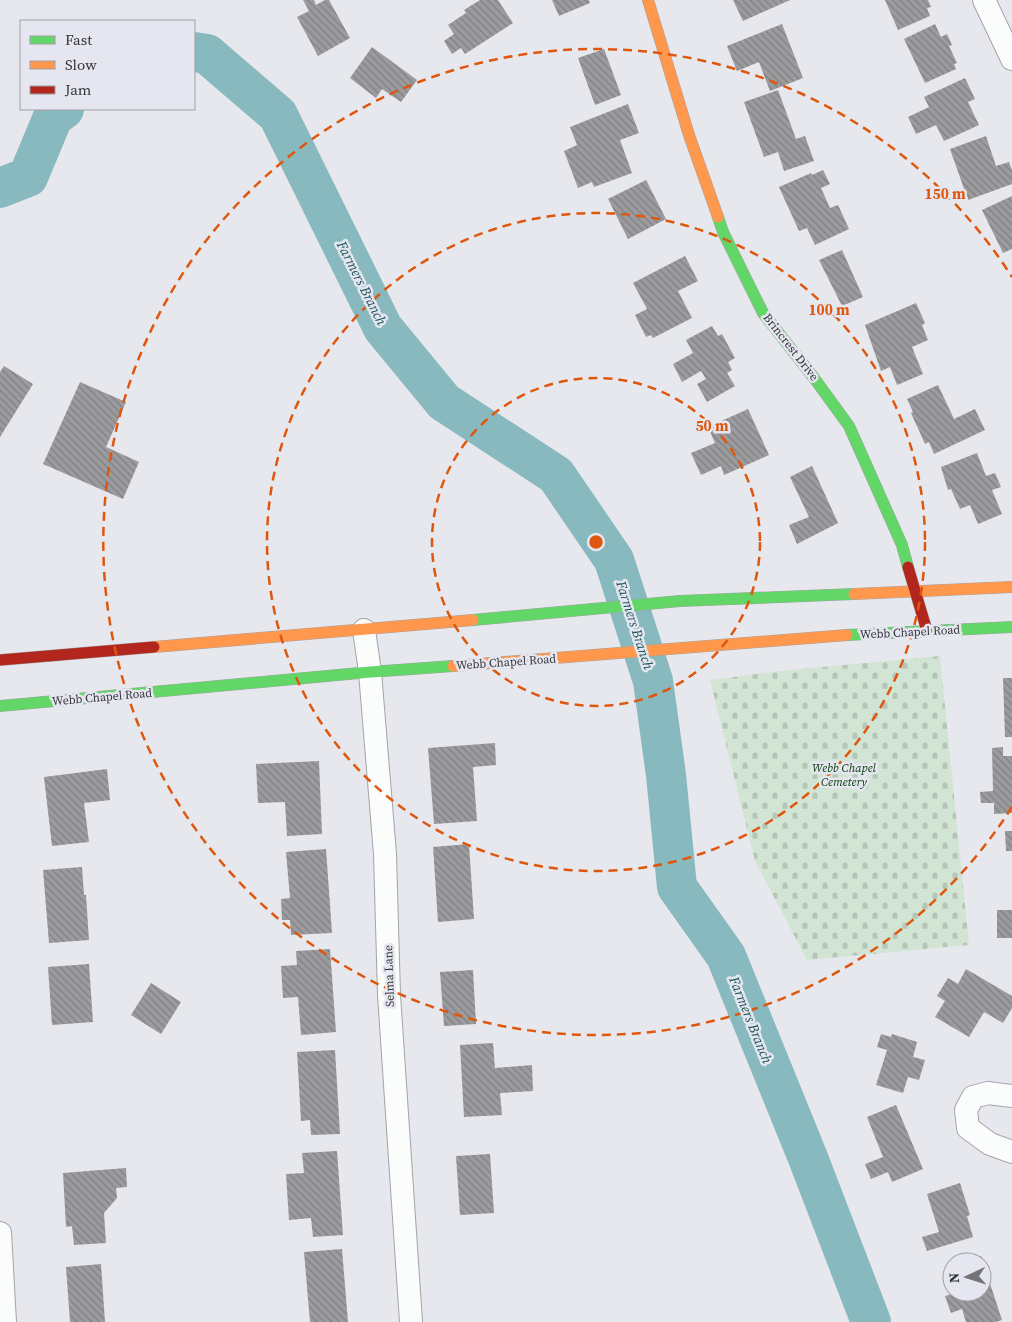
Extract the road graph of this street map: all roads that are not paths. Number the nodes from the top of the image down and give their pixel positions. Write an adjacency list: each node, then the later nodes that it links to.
1 (648, 0): 5 (main road, Brincrest Drive)
2 (984, 0): 3 (street)
3 (1012, 59)
4 (1012, 587): 5 (main road)
5 (915, 591): 7 (main road); 8 (main road, Brincrest Drive)
6 (1012, 627): 8 (main road, Webb Chapel Road)
7 (364, 630): 9 (main road); 10 (street, Selma Lane)
8 (927, 631): 10 (main road, Webb Chapel Road)
9 (0, 660)
10 (370, 672): 11 (main road, Webb Chapel Road); 16 (street, Selma Lane)
11 (0, 706)
12 (1012, 1096): 13 (street)
13 (1012, 1152)
14 (0, 1233): 15 (street)
15 (5, 1322)
16 (411, 1322)

